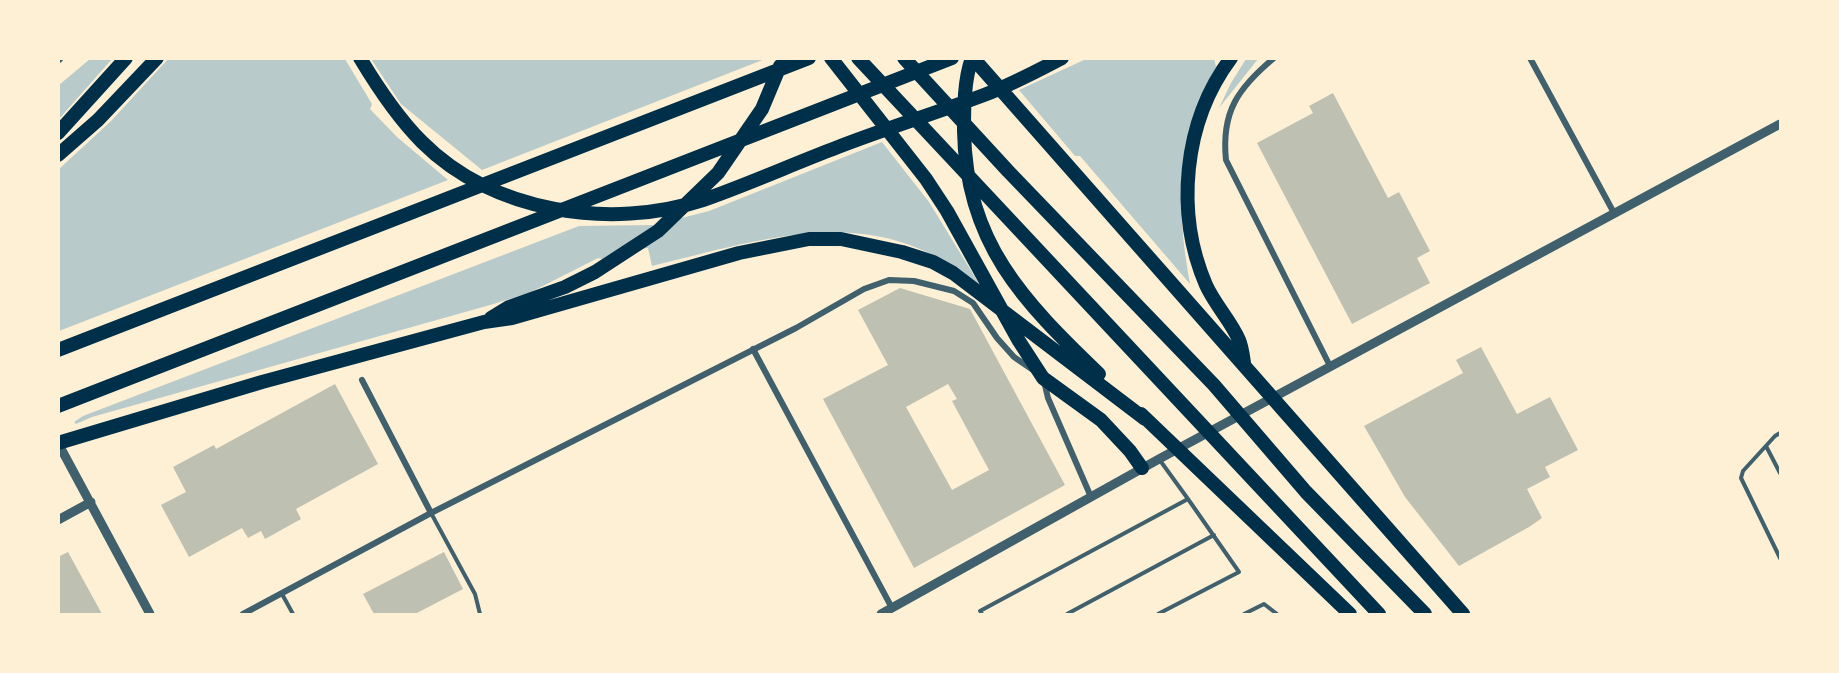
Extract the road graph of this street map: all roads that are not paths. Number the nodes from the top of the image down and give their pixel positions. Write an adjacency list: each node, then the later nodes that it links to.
1 (126, 58): 16 (highway)
2 (158, 58): 17 (highway)
3 (360, 58): 11 (highway)
4 (783, 58): 19 (highway)
5 (809, 58): 21 (highway)
6 (831, 58): 24 (highway)
7 (858, 58): 56 (highway)
8 (904, 58): 57 (highway)
9 (952, 58): 26 (highway)
10 (972, 58): 22 (highway); 27 (highway)
11 (1062, 58)
12 (1231, 58): 22 (highway)
13 (1274, 58): 23 (street)
14 (1530, 58): 18 (street)
15 (1780, 124): 18 (street)
16 (58, 133)
17 (58, 154)
18 (1614, 213): 23 (street)
19 (484, 322): 27 (highway); 28 (highway)
20 (753, 349): 24 (street); 39 (street); 44 (street)
21 (58, 350)
22 (1244, 365): 58 (highway)
23 (1330, 366): 33 (street)
24 (1043, 378): 34 (highway); 36 (street)
25 (362, 380): 39 (street)
26 (58, 406)
27 (1145, 419): 55 (highway)
28 (97, 432): 30 (highway); 32 (highway)
29 (1780, 433): 31 (lane)
30 (58, 443): 38 (street)
31 (1766, 446): 35 (lane); 42 (lane)
32 (58, 453)
33 (1159, 459): 34 (street); 37 (lane)
34 (1142, 468): 36 (street)
35 (1780, 474)
36 (1091, 497): 44 (street)
37 (1188, 499): 41 (lane); 50 (lane)
38 (91, 502): 40 (street); 45 (street)
39 (431, 513): 43 (street); 48 (lane)
40 (58, 520)
41 (1214, 535): 51 (lane); 52 (lane)
42 (1780, 558)
43 (282, 594): 46 (street); 47 (lane)
44 (892, 608): 49 (street)
45 (150, 615)
46 (243, 615)
47 (293, 615)
48 (480, 615)
49 (881, 615)
50 (982, 615)
51 (1067, 615)
52 (1158, 615)
53 (1244, 615): 54 (lane)
54 (1277, 615)
55 (1350, 615)
56 (1379, 615)
57 (1425, 615)
58 (1463, 615)

